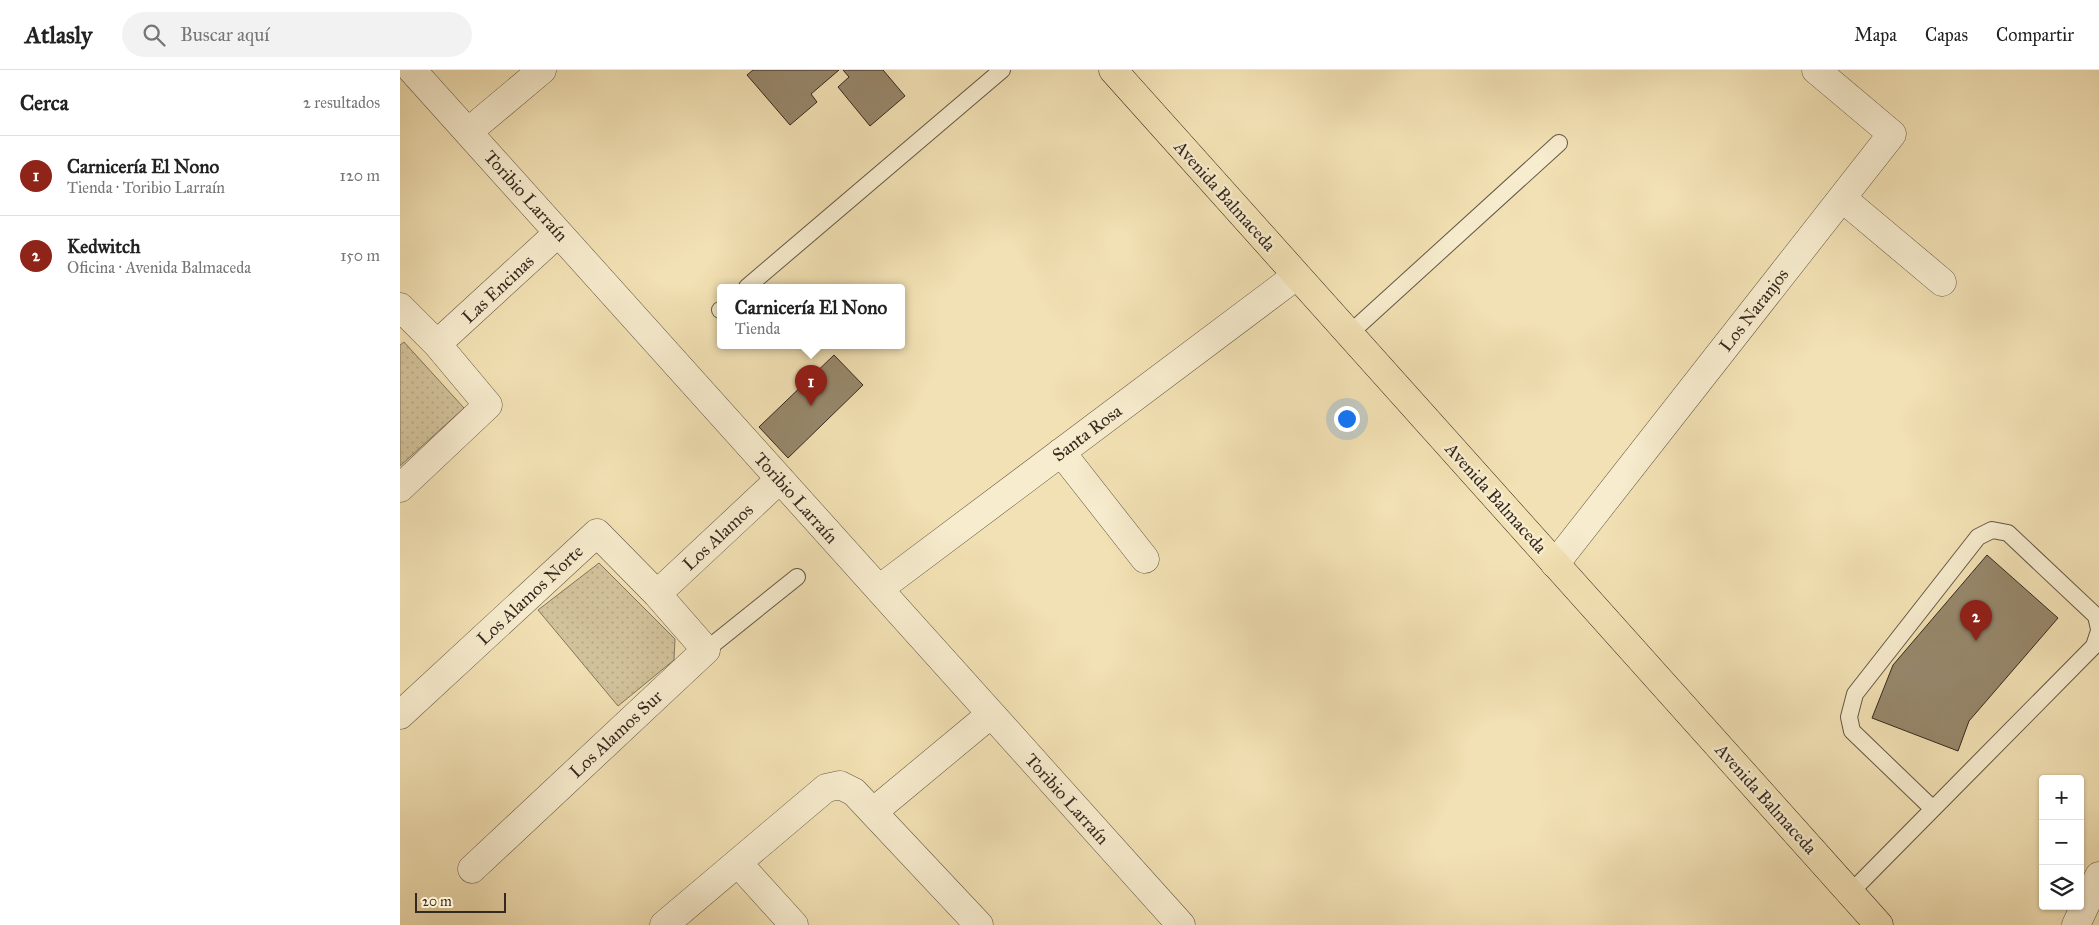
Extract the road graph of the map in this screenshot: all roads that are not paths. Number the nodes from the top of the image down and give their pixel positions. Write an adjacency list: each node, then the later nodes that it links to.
1 (412, 70): 6 (street, Toribio Larraín)
2 (542, 70): 6 (street)
3 (1002, 70): 12 (lane)
4 (1113, 70): 10 (main road, Avenida Balmaceda)
5 (1816, 70): 8 (street, Los Naranjos)
6 (468, 132): 9 (street, Toribio Larraín)
7 (1559, 143): 14 (lane)
8 (1842, 198): 11 (street); 20 (street, Los Naranjos)
9 (558, 233): 15 (street, Las Encinas); 17 (street, Toribio Larraín)
10 (1296, 276): 14 (main road, Avenida Balmaceda); 16 (street, Santa Rosa)
11 (1942, 282)
12 (751, 284)
13 (400, 306): 15 (street)
14 (1349, 334): 20 (main road, Avenida Balmaceda)
15 (437, 344): 18 (street)
16 (1061, 452): 19 (street); 22 (street, Santa Rosa)
17 (780, 479): 22 (street, Toribio Larraín); 23 (street, Los Alamos)
18 (400, 488)
19 (1145, 559)
20 (1555, 564): 33 (main road, Avenida Balmaceda)
21 (796, 576): 25 (lane)
22 (879, 589): 26 (street, Toribio Larraín)
23 (657, 594): 25 (street); 27 (street, Los Alamos Norte)
24 (2099, 630): 28 (lane); 28 (lane)
25 (706, 650): 31 (street, Los Alamos Sur)
26 (991, 714): 29 (street); 37 (street, Toribio Larraín)
27 (400, 715)
28 (1933, 809): 33 (lane)
29 (873, 812): 30 (street); 36 (street)
30 (738, 862): 34 (street); 35 (street)
31 (472, 869)
32 (2099, 876): 39 (street)
33 (1850, 893): 38 (main road, Avenida Balmaceda)
34 (664, 925)
35 (794, 925)
36 (979, 925)
37 (1181, 925)
38 (1879, 925)
39 (2076, 925)

